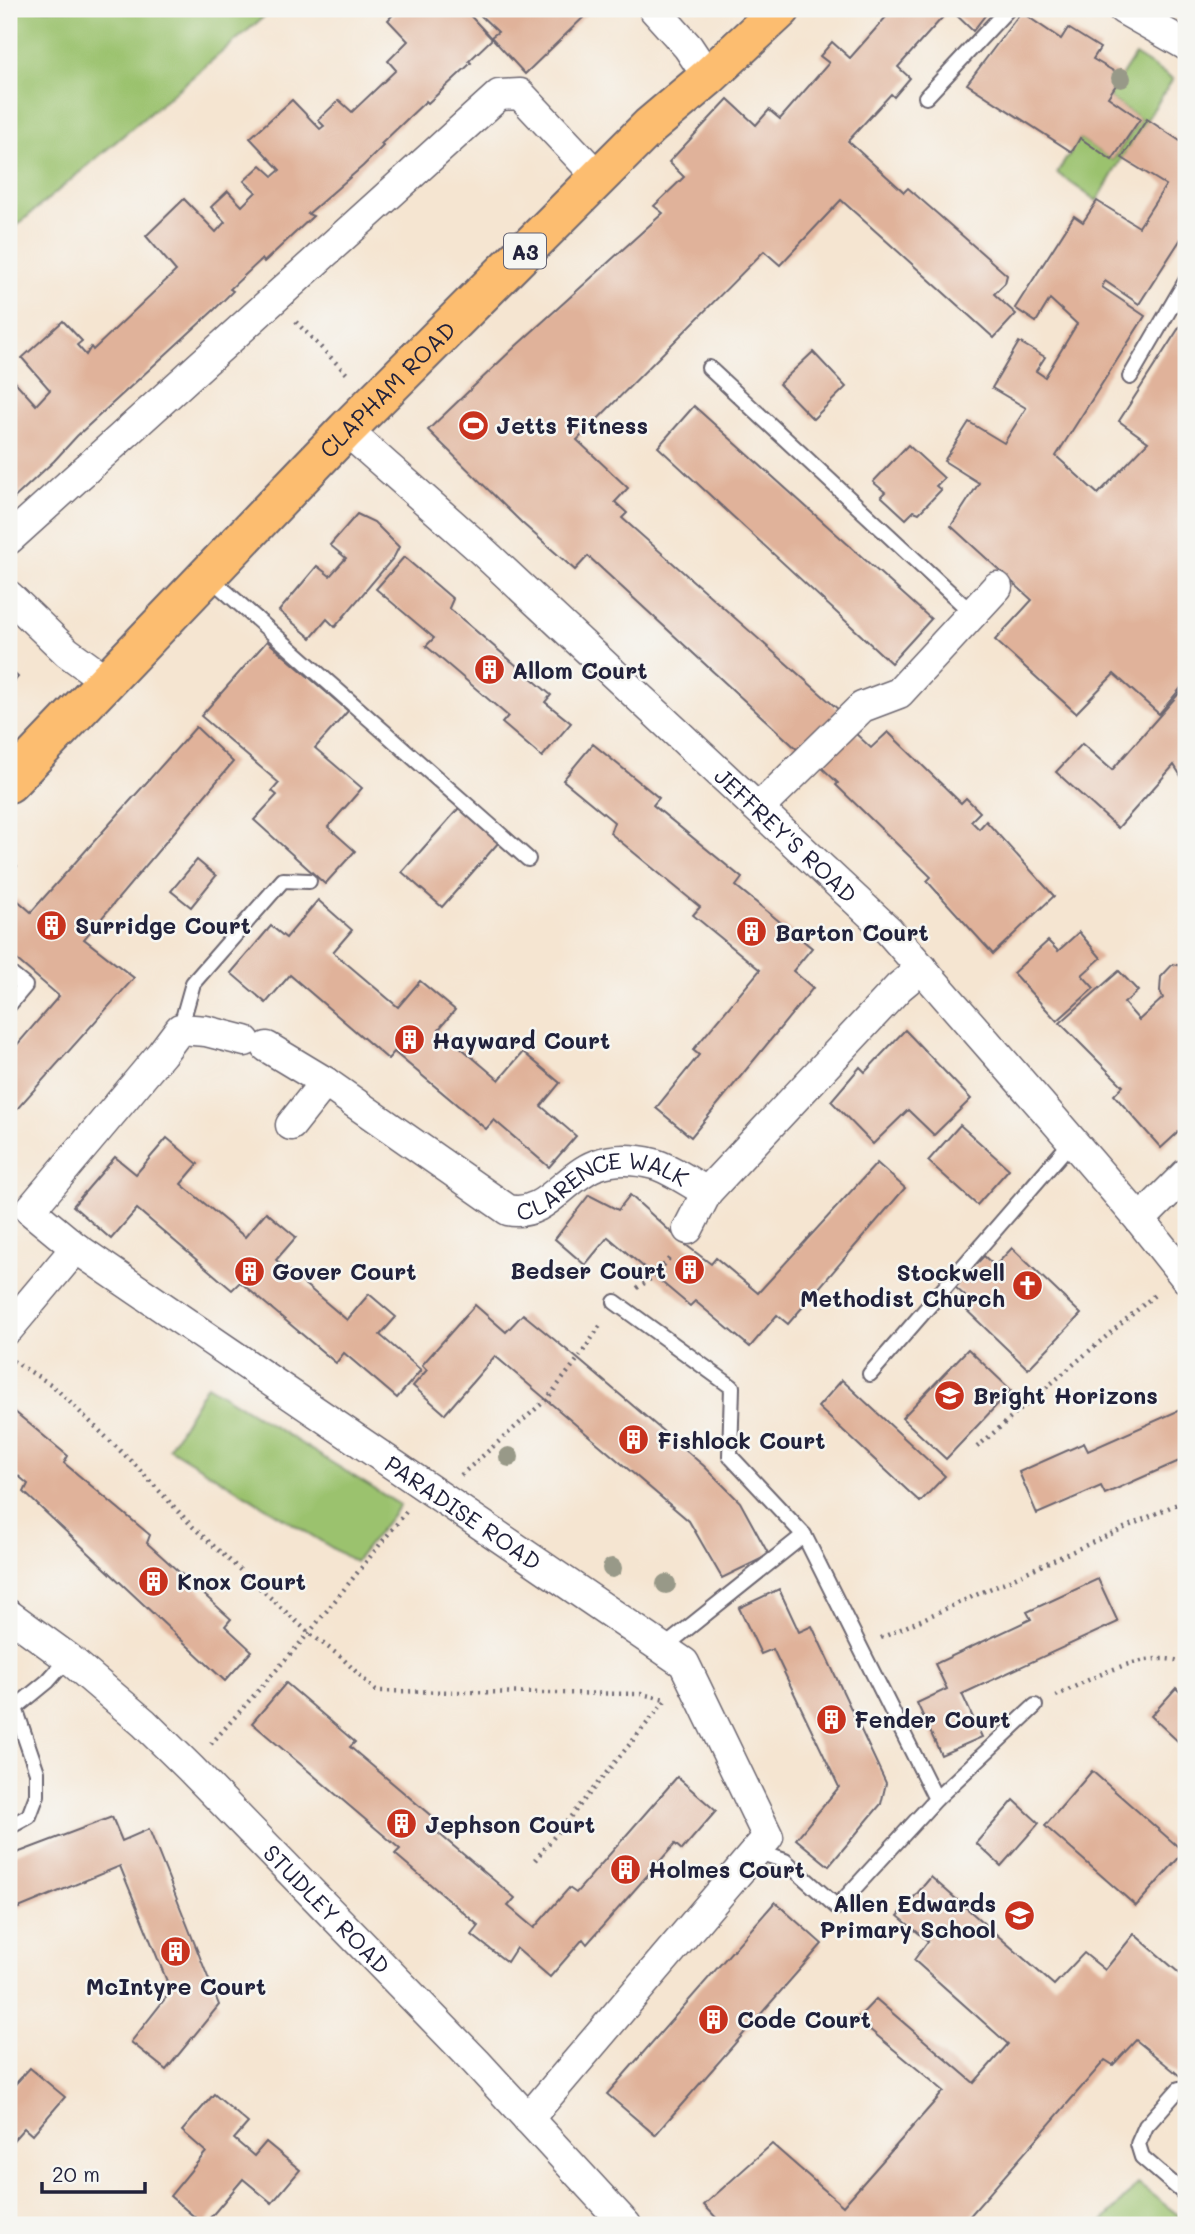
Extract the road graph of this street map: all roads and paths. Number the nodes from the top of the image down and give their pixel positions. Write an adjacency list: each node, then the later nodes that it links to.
1 (654, 9): 6 (street)
2 (781, 9): 6 (highway, CLAPHAM ROAD / A3)
3 (1008, 9): 7 (lane)
4 (1122, 9): 5 (street)
5 (1186, 45)
6 (708, 77): 8 (highway, CLAPHAM ROAD / A3)
7 (926, 97)
8 (599, 178): 10 (street); 13 (highway, CLAPHAM ROAD / A3)
9 (1186, 281): 12 (lane)
10 (274, 300): 13 (path); 15 (street)
11 (709, 368): 19 (lane)
12 (1130, 377)
13 (374, 401): 14 (highway, CLAPHAM ROAD / A3)
14 (346, 430): 16 (highway, CLAPHAM ROAD / A3); 22 (street, JEFFREY'S ROAD)
15 (9, 539)
16 (207, 576): 20 (highway, CLAPHAM ROAD / A3); 24 (lane)
17 (997, 587): 19 (street)
18 (9, 596): 20 (street)
19 (972, 613): 22 (street)
20 (107, 681): 21 (highway, CLAPHAM ROAD / A3)
21 (9, 783)
22 (759, 808): 27 (street, JEFFREY'S ROAD)
23 (9, 855): 25 (path)
24 (528, 859)
25 (9, 873)
26 (309, 881): 30 (lane)
27 (922, 968): 33 (street, JEFFREY'S ROAD); 35 (street, CLARENCE WALK)
28 (9, 972): 29 (lane)
29 (9, 1005)
30 (180, 1029): 31 (street, CLARENCE WALK); 38 (street, PARADISE ROAD)
31 (324, 1082): 32 (street); 35 (street, CLARENCE WALK)
32 (290, 1125)
33 (1072, 1142): 36 (street, JEFFREY'S ROAD); 43 (lane)
34 (1186, 1174): 36 (street)
35 (707, 1192): 37 (street, CLARENCE WALK)
36 (1140, 1220): 39 (street, JEFFREY'S ROAD)
37 (688, 1228): 40 (path)
38 (76, 1248): 41 (street); 45 (street, PARADISE ROAD)
39 (1184, 1275): 44 (path)
40 (615, 1303): 45 (path); 47 (lane)
41 (9, 1328)
42 (9, 1359): 49 (path)
43 (870, 1374)
44 (977, 1447)
45 (432, 1491): 49 (path); 51 (street, PARADISE ROAD)
46 (1186, 1500): 50 (path)
47 (804, 1535): 50 (lane); 51 (lane)
48 (9, 1615): 52 (street, STUDLEY ROAD)
49 (309, 1633): 55 (path); 58 (path)
50 (862, 1647): 59 (lane)
51 (663, 1648): 54 (street, PARADISE ROAD)
52 (68, 1658): 57 (lane); 58 (street, STUDLEY ROAD)
53 (1186, 1663): 56 (path)
54 (688, 1673): 55 (path); 61 (street, PARADISE ROAD)
55 (666, 1700): 62 (path)
56 (1035, 1706): 59 (lane)
57 (12, 1709): 60 (lane)
58 (190, 1768): 64 (street, STUDLEY ROAD)
59 (936, 1799): 61 (lane)
60 (9, 1826)
61 (757, 1851): 64 (street)
62 (535, 1860)
63 (1178, 2089): 65 (lane)
64 (528, 2119): 66 (street, STUDLEY ROAD)
65 (1186, 2195)
66 (626, 2225)

